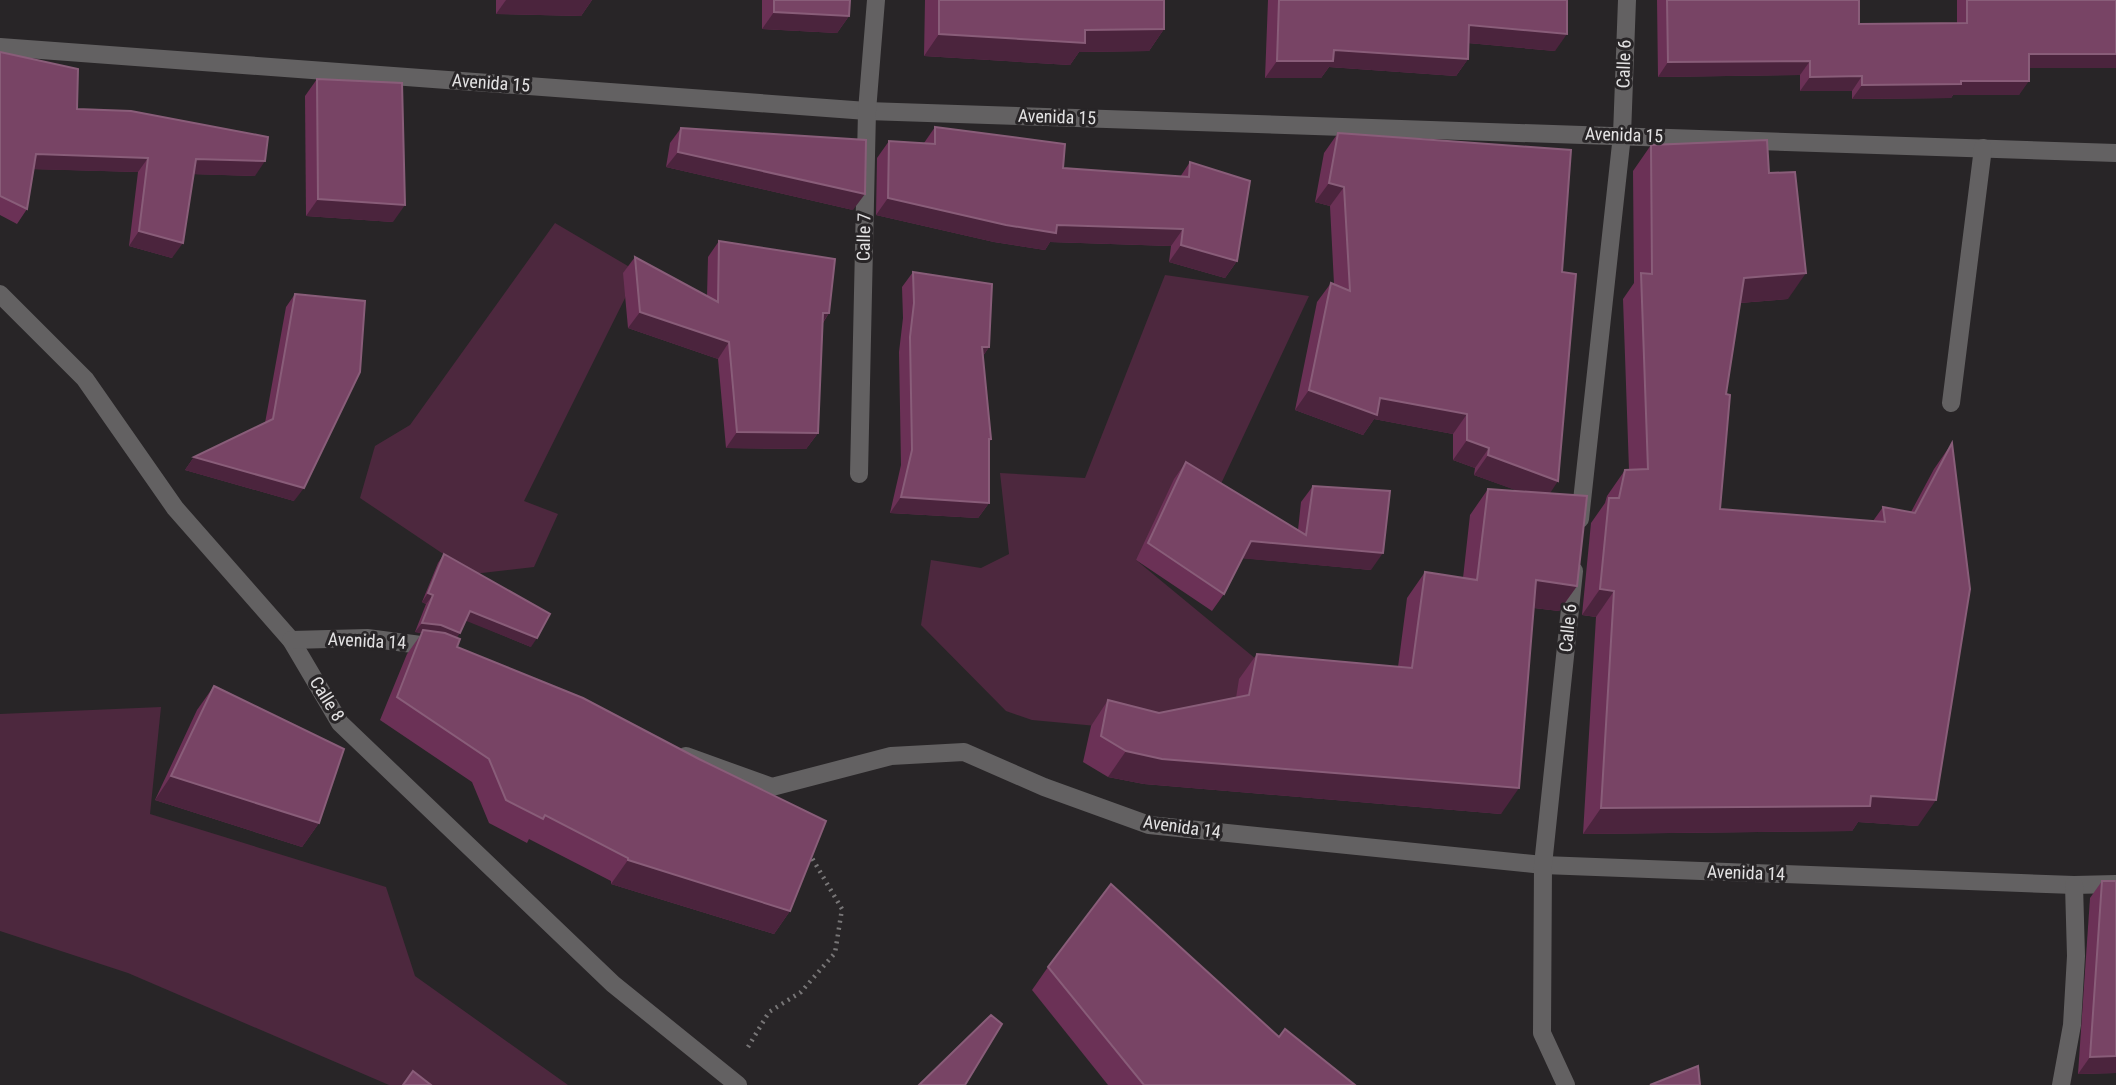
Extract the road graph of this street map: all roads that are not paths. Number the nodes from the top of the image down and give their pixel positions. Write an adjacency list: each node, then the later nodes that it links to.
1 (876, 0): 4 (street, Calle 7)
2 (1627, 0): 5 (street, Calle 6)
3 (0, 47): 4 (street, Avenida 15)
4 (867, 111): 5 (street, Avenida 15); 10 (street, Calle 7)
5 (1622, 135): 6 (street, Avenida 15); 14 (street, Calle 6)
6 (1983, 148): 7 (street, Avenida 15); 9 (street)
7 (2116, 153)
8 (0, 294): 11 (street, Calle 8)
9 (1951, 403)
10 (859, 474)
11 (291, 640): 12 (street, Avenida 14); 17 (street, Calle 8)
12 (456, 655)
13 (667, 748): 14 (street, Avenida 14)
14 (1543, 865): 16 (street, Avenida 14); 18 (street, Calle 6)
15 (2116, 884): 16 (street, Avenida 14)
16 (2074, 885): 19 (street)
17 (734, 1081)
18 (1566, 1085)
19 (2061, 1085)

